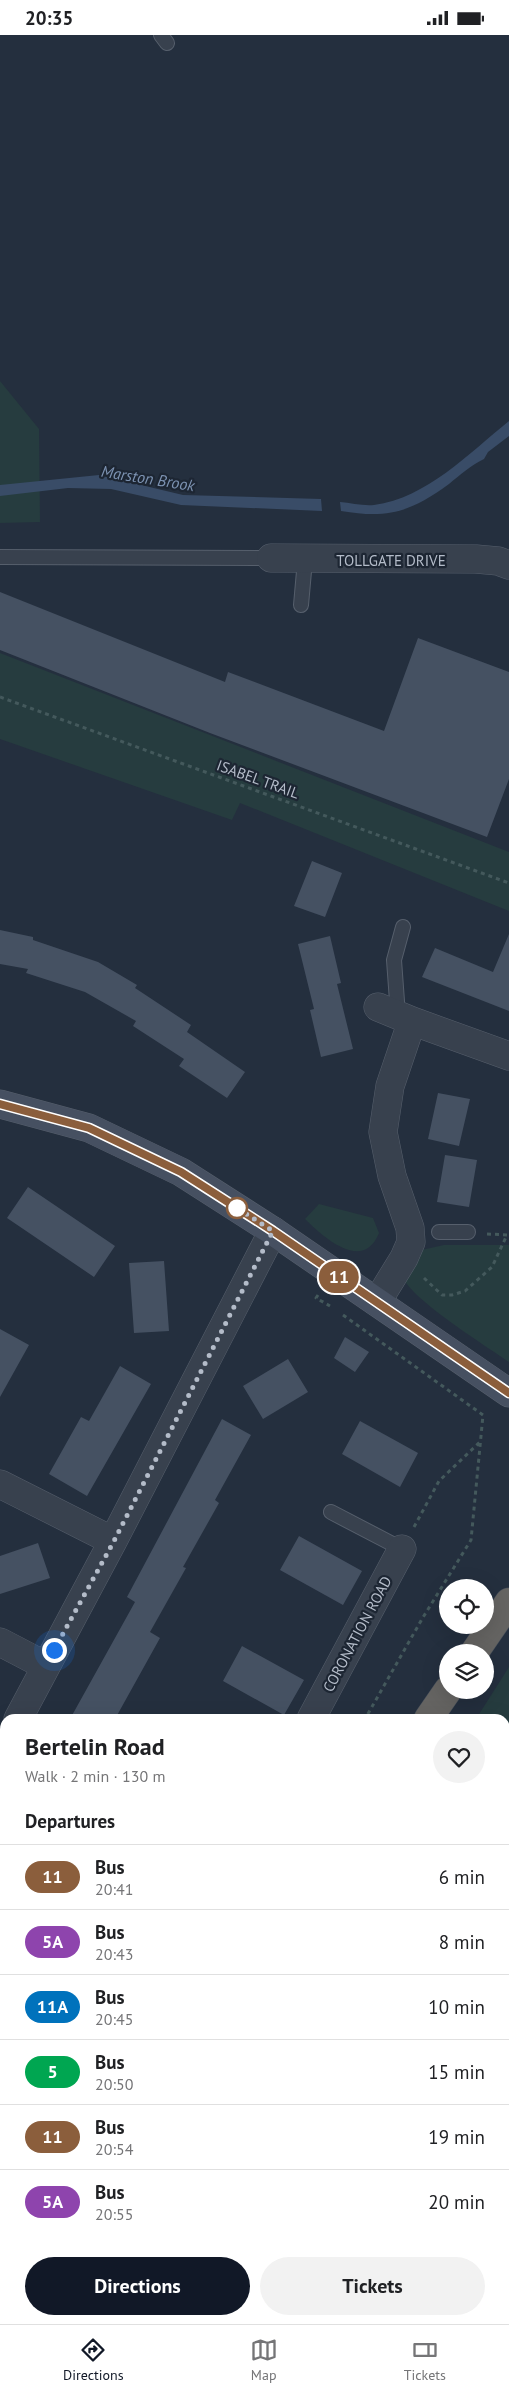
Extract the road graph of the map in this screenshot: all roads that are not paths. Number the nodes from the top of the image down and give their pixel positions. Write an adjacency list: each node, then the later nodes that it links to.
1 (0, 557): 2 (lane)
2 (271, 558): 3 (street, TOLLGATE DRIVE)
3 (306, 560): 4 (street, TOLLGATE DRIVE); 5 (lane)
4 (509, 565)
5 (301, 605)
6 (403, 927): 7 (lane)
7 (396, 1014): 8 (street); 13 (street)
8 (509, 1056)
9 (0, 1104): 10 (main road)
10 (273, 1231): 13 (main road); 17 (street)
11 (439, 1232): 12 (lane)
12 (468, 1232)
13 (377, 1302): 14 (main road)
14 (509, 1393)
15 (0, 1484): 17 (street)
16 (331, 1512): 18 (lane)
17 (114, 1541): 22 (street)
18 (402, 1549): 25 (street, CORONATION ROAD)
19 (509, 1602): 21 (highway)
20 (0, 1642): 22 (street)
21 (480, 1644)
22 (46, 1666): 24 (street)
23 (442, 1699): 26 (highway)
24 (21, 1714)
25 (314, 1714)
26 (431, 1714)

